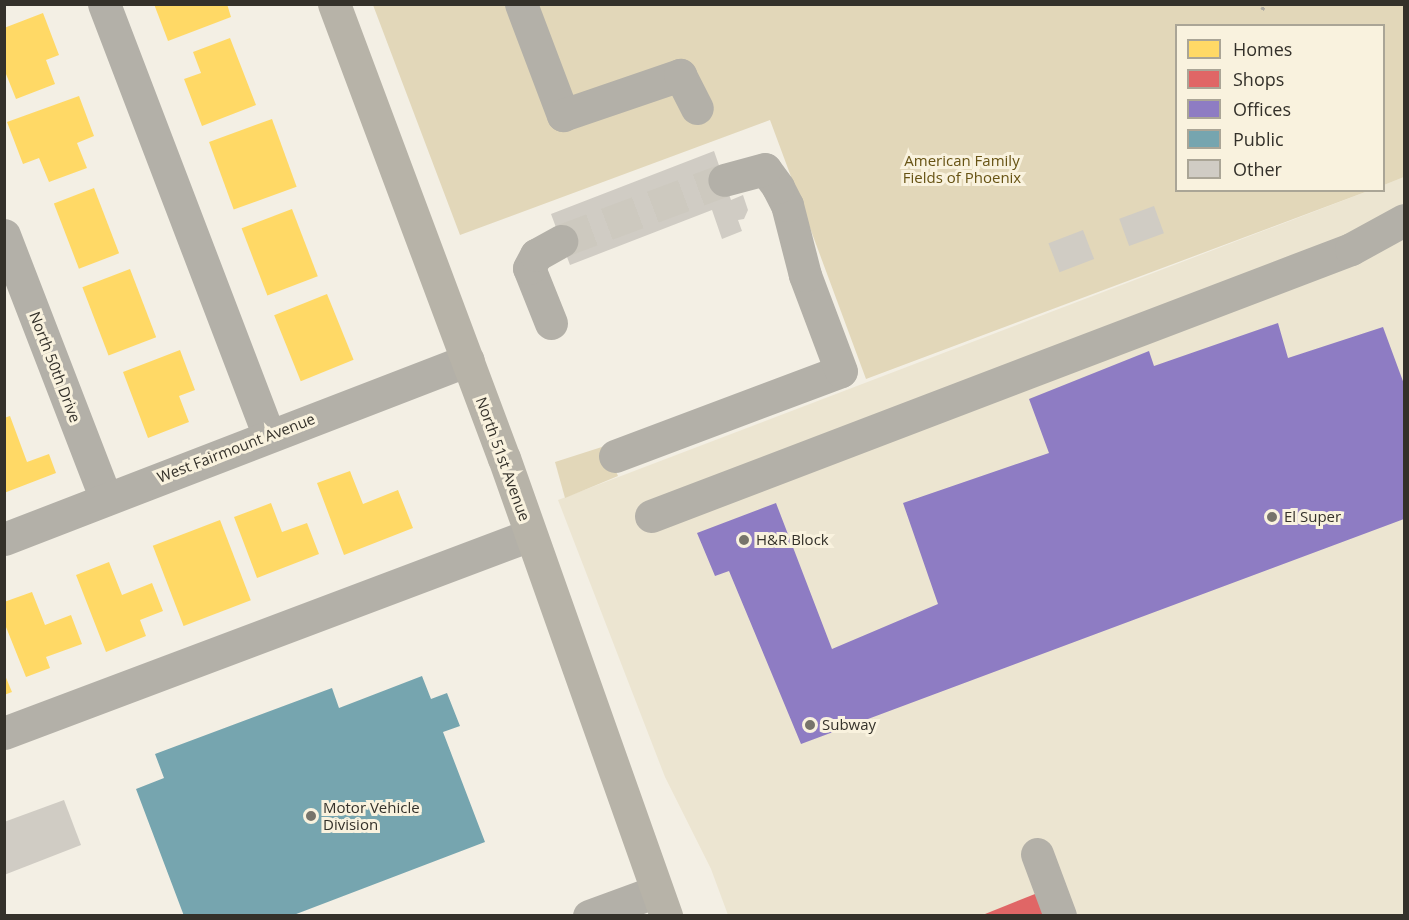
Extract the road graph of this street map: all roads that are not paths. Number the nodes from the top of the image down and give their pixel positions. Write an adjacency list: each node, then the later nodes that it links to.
1 (104, 4): 11 (street)
2 (334, 4): 10 (main road, North 51st Avenue)
3 (521, 4): 4 (street)
4 (697, 108)
5 (724, 180): 12 (street)
6 (1404, 220): 14 (street)
7 (4, 235): 13 (street, North 50th Drive)
8 (561, 242): 9 (street)
9 (551, 323)
10 (468, 360): 11 (street, West Fairmount Avenue); 15 (main road, North 51st Avenue)
11 (269, 435): 13 (street, West Fairmount Avenue)
12 (615, 456)
13 (106, 499): 16 (street, West Fairmount Avenue)
14 (651, 516)
15 (530, 535): 17 (street); 19 (main road, North 51st Avenue)
16 (4, 539)
17 (4, 733)
18 (1037, 854): 21 (street)
19 (661, 903): 20 (street)
20 (589, 915)
21 (1060, 915)

